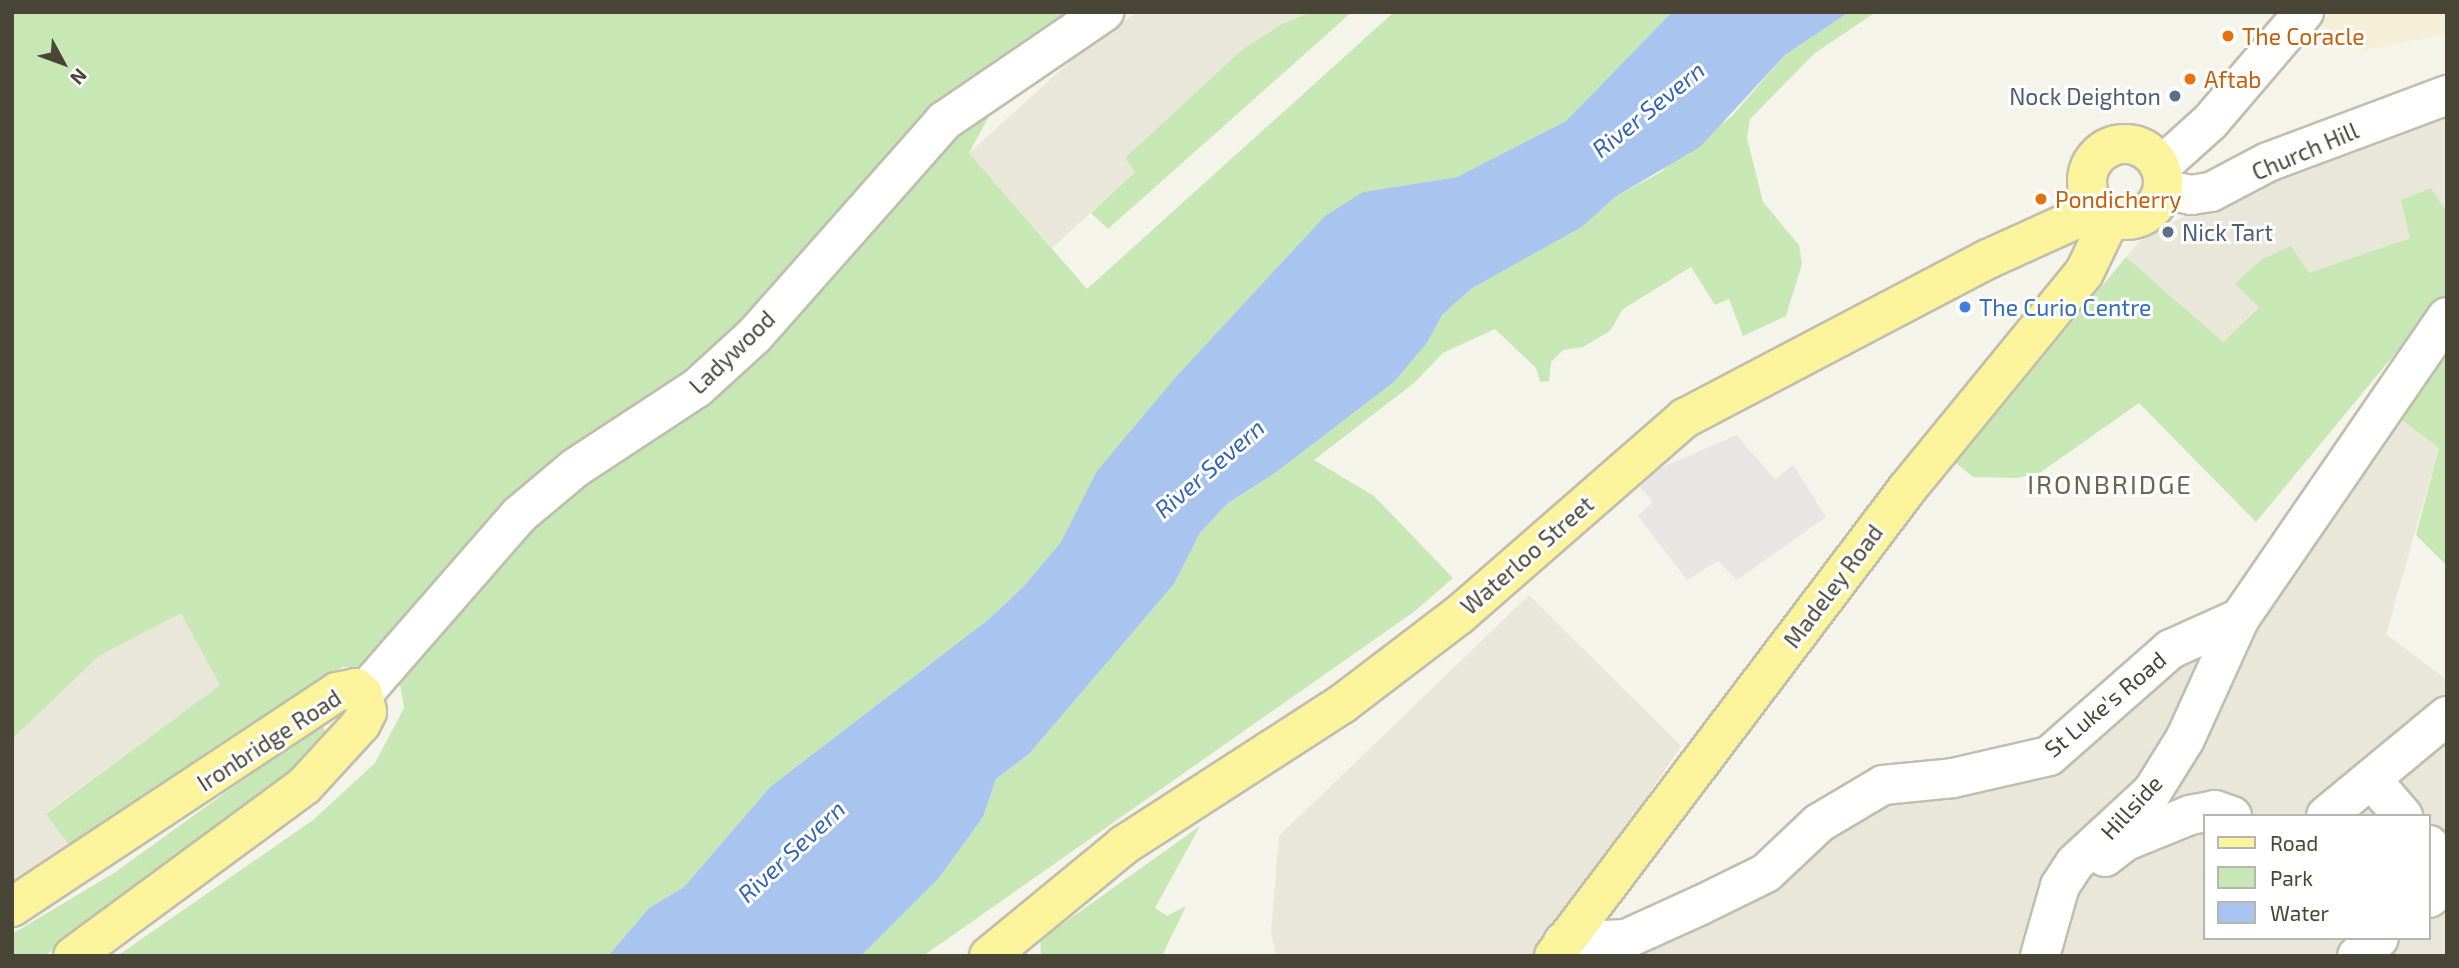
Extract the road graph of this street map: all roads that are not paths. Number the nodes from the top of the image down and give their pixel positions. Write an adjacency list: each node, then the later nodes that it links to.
1 (1104, 12): 8 (street, Ladywood)
2 (2304, 12): 4 (street)
3 (2447, 95): 4 (street, Church Hill)
4 (2161, 178): 5 (main road); 5 (main road)
5 (2104, 213): 21 (main road, Madeley Road); 23 (main road, Waterloo Street)
6 (2447, 317): 7 (street)
7 (2240, 618): 17 (street, Hillside); 21 (street, St Luke's Road)
8 (363, 694): 19 (main road, Ironbridge Road); 22 (main road, Ironbridge Road)
9 (2447, 716): 10 (street)
10 (2372, 780): 12 (street); 13 (street)
11 (2226, 814): 17 (street)
12 (2329, 814)
13 (2401, 814)
14 (2431, 847): 15 (street)
15 (2447, 865)
16 (2447, 884): 18 (street)
17 (2060, 886): 24 (street, Hillside)
18 (2431, 896)
19 (12, 907)
20 (2377, 940): 25 (street)
21 (1558, 949)
22 (73, 956)
23 (989, 956)
24 (2040, 956)
25 (2357, 956)

